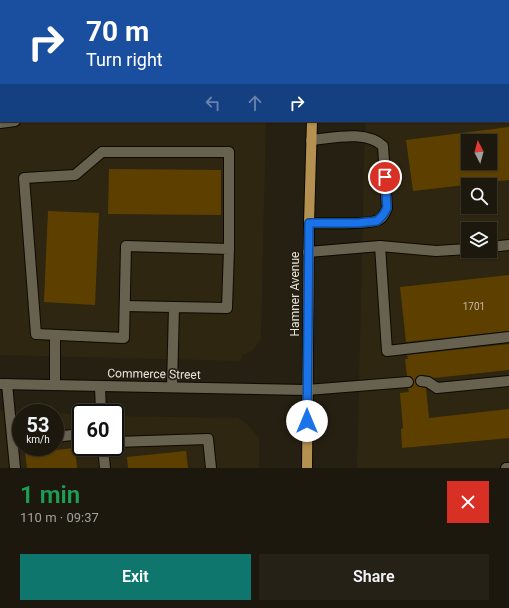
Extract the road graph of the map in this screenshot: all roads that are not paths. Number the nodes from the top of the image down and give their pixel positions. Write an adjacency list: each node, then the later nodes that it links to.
1 (312, 122): 2 (main road, Hamner Avenue)
2 (311, 140): 3 (main road, Hamner Avenue); 3 (street)
3 (309, 223): 9 (main road, Hamner Avenue)
4 (509, 245): 6 (street)
5 (380, 246): 8 (street); 9 (street); 13 (street)
6 (497, 246)
7 (229, 249): 10 (street); 11 (street); 12 (street)
8 (461, 249)
9 (308, 252): 21 (main road, Hamner Avenue)
10 (125, 306): 11 (street); 12 (street)
11 (174, 307): 20 (street)
12 (55, 335): 18 (street)
13 (509, 337)
14 (421, 381): 15 (street)
15 (509, 381)
16 (408, 382): 21 (street, Commerce Street)
17 (3, 384): 18 (street, Commerce Street); 23 (street)
18 (54, 385): 19 (street, Commerce Street)
19 (100, 386): 20 (street, Commerce Street); 22 (street)
20 (172, 387): 21 (street, Commerce Street)
21 (307, 390): 30 (main road, Hamner Avenue)
22 (101, 404)
23 (12, 421)
24 (124, 442): 29 (street)
25 (16, 456): 27 (street)
26 (104, 456): 28 (street)
27 (15, 468)
28 (105, 468)
29 (212, 468)
30 (307, 468)
31 (506, 468): 32 (street)
32 (509, 468)

